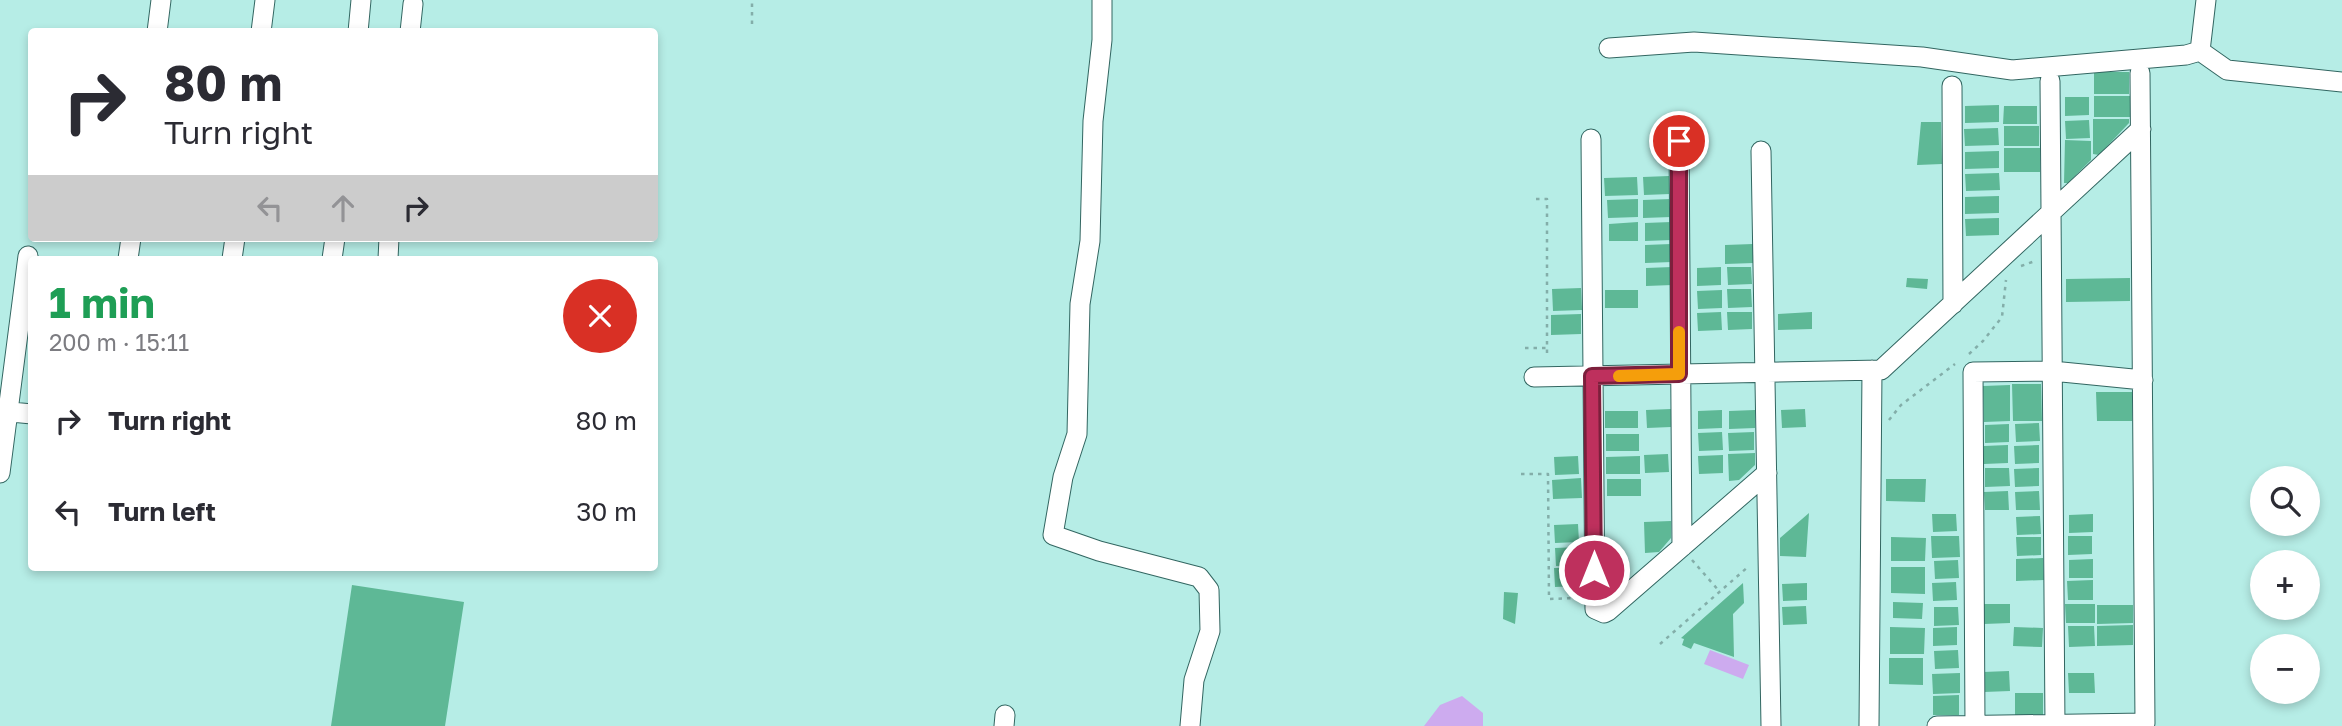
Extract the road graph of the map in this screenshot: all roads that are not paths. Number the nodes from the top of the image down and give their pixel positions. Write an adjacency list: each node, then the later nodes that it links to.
1 (160, 0): 7 (street)
2 (265, 0): 8 (street)
3 (361, 0): 9 (street)
4 (1102, 0): 37 (street)
5 (2206, 0): 12 (street)
6 (413, 4): 10 (street)
7 (157, 28)
8 (262, 28)
9 (358, 28)
10 (410, 28)
11 (1609, 48): 12 (street)
12 (2200, 51): 15 (street)
13 (2140, 73): 17 (street)
14 (2050, 81): 21 (street)
15 (2342, 82)
16 (1952, 86): 23 (street)
17 (2141, 130): 21 (street); 30 (street)
18 (1591, 139): 28 (street)
19 (1679, 141): 27 (street)
20 (1761, 151): 26 (street)
21 (2051, 213): 23 (street); 25 (street)
22 (28, 256): 31 (street)
23 (1953, 304): 24 (street)
24 (1872, 370): 26 (street); 39 (street)
25 (2052, 371): 30 (street); 36 (street); 41 (street)
26 (1765, 373): 27 (street); 34 (street)
27 (1679, 374): 28 (street); 35 (street)
28 (1592, 376): 29 (street); 35 (street)
29 (1534, 377)
30 (2143, 380): 36 (street)
31 (4, 411): 32 (street); 33 (street)
32 (28, 414)
33 (0, 473)
34 (1767, 473): 35 (street); 38 (street)
35 (1681, 547)
36 (2056, 725): 41 (street)
37 (1190, 726)
38 (1771, 726)
39 (1869, 726)
40 (1937, 726): 41 (street)
41 (1975, 726)

